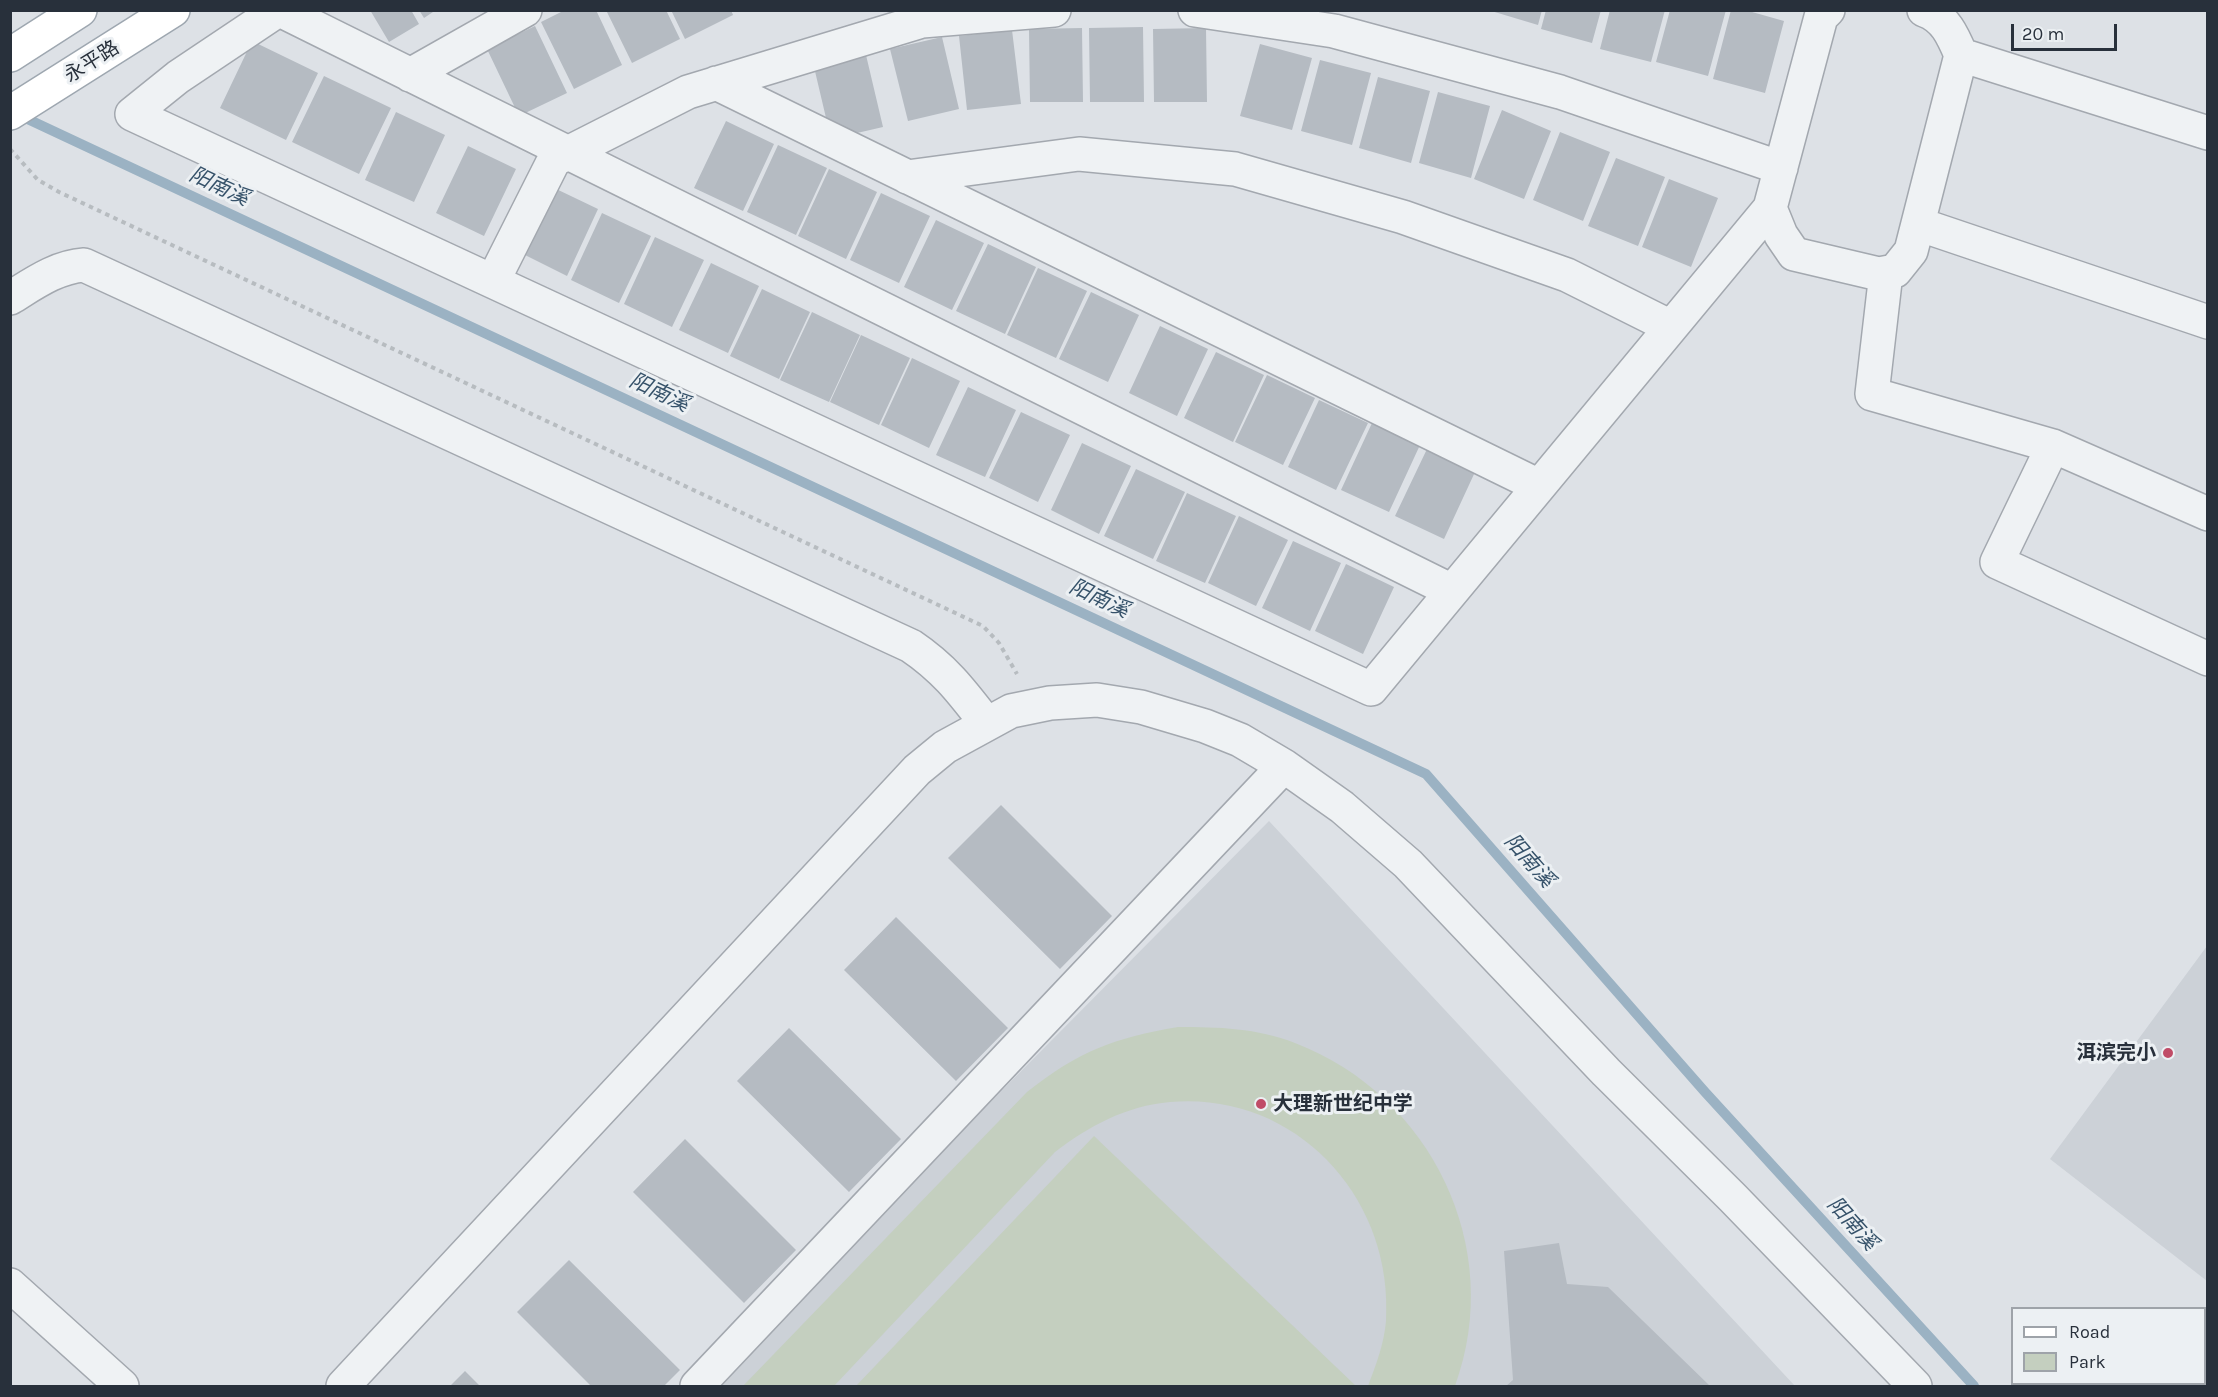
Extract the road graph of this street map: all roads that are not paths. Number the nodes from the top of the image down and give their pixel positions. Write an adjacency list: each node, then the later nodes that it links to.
1 (80, 10): 10 (main road)
2 (173, 10): 13 (main road, 永平路)
3 (279, 10): 11 (street); 21 (street)
4 (525, 10): 11 (street)
5 (1054, 10): 12 (street)
6 (1195, 10): 16 (street)
7 (1924, 10): 9 (street)
8 (1818, 12): 16 (street)
9 (1957, 33): 14 (street); 19 (street)
10 (13, 53)
11 (410, 75): 15 (street)
12 (716, 83): 15 (street); 17 (street)
13 (10, 113)
14 (2208, 133)
15 (568, 153): 21 (street); 28 (street)
16 (1781, 168): 18 (street)
17 (907, 177): 24 (street); 26 (street)
18 (1770, 208): 20 (street); 24 (street)
19 (1918, 224): 20 (street); 23 (street)
20 (1886, 273): 25 (street)
21 (493, 281): 28 (street)
22 (10, 298): 30 (street)
23 (2208, 322)
24 (1671, 327): 26 (street)
25 (2054, 446): 27 (street); 29 (street)
26 (1539, 486): 28 (street)
27 (2208, 514)
28 (1452, 591)
29 (2208, 659)
30 (986, 723): 31 (street); 34 (street)
31 (1284, 766): 35 (street); 36 (street)
32 (10, 1285): 33 (street)
33 (122, 1386)
34 (343, 1386)
35 (697, 1386)
36 (1916, 1386)

